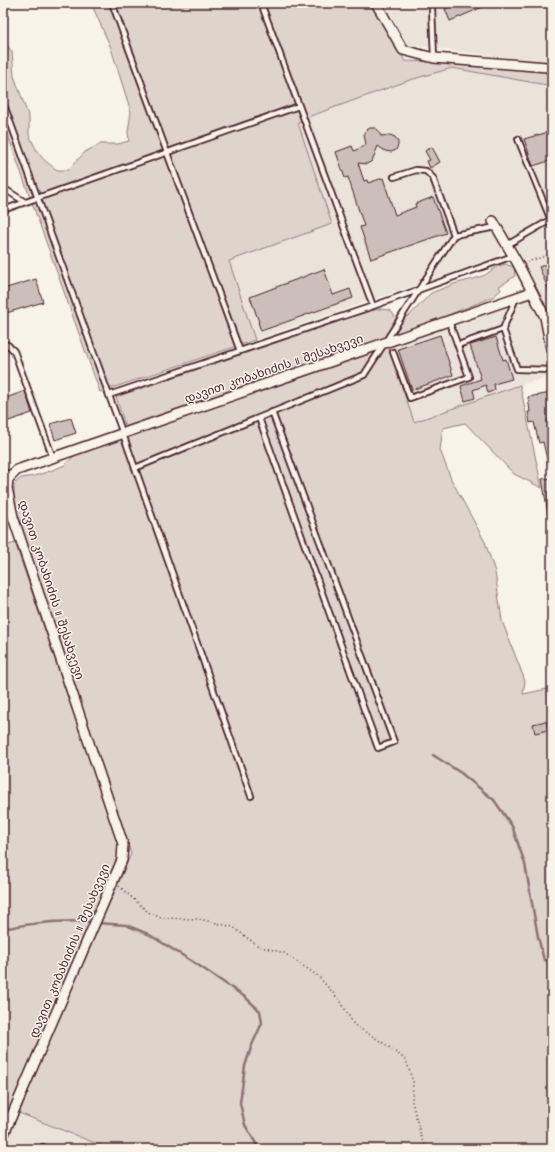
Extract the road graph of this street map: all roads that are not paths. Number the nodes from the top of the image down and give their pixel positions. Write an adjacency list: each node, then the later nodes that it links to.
1 (112, 3): 10 (lane)
2 (261, 3): 8 (lane)
3 (376, 3): 5 (street)
4 (432, 8): 5 (lane)
5 (434, 58): 6 (street)
6 (552, 70)
7 (3, 102): 13 (lane)
8 (299, 106): 10 (lane); 24 (lane)
9 (518, 139): 16 (lane)
10 (167, 153): 13 (lane); 30 (lane)
11 (394, 177): 18 (lane)
12 (3, 188): 14 (lane)
13 (38, 198): 14 (lane); 34 (lane)
14 (26, 202): 15 (lane)
15 (3, 210)
16 (552, 221): 19 (lane)
17 (495, 224): 18 (lane); 19 (street)
18 (454, 234): 21 (lane)
19 (507, 245): 20 (street)
20 (513, 256): 21 (lane); 22 (street)
21 (418, 290): 24 (lane); 27 (lane)
22 (532, 292): 23 (street, დავით კობახიძის II შესახვევი); 32 (street)
23 (516, 298): 25 (street, დავით კობახიძის II შესახვევი); 26 (lane)
24 (373, 306): 30 (lane)
25 (449, 321): 27 (street, დავით კობახიძის II შესახვევი); 29 (lane)
26 (503, 329): 29 (lane); 33 (lane)
27 (386, 343): 35 (lane); 37 (street, დავით კობახიძის II შესახვევი)
28 (3, 344): 38 (lane)
29 (458, 345): 31 (lane)
30 (240, 351): 34 (lane)
31 (393, 352)
32 (552, 354)
33 (552, 370)
34 (109, 395): 37 (lane)
35 (272, 412): 36 (lane); 36 (lane)
36 (259, 418): 39 (lane)
37 (123, 434): 38 (street, დავით კობახიძის II შესახვევი); 39 (lane)
38 (53, 458): 40 (street, დავით კობახიძის II შესახვევი)
39 (135, 468): 42 (lane)
40 (17, 470): 41 (lane); 43 (street, დავით კობახიძის II შესახვევი)
41 (3, 475)
42 (251, 796)
43 (3, 1136)

